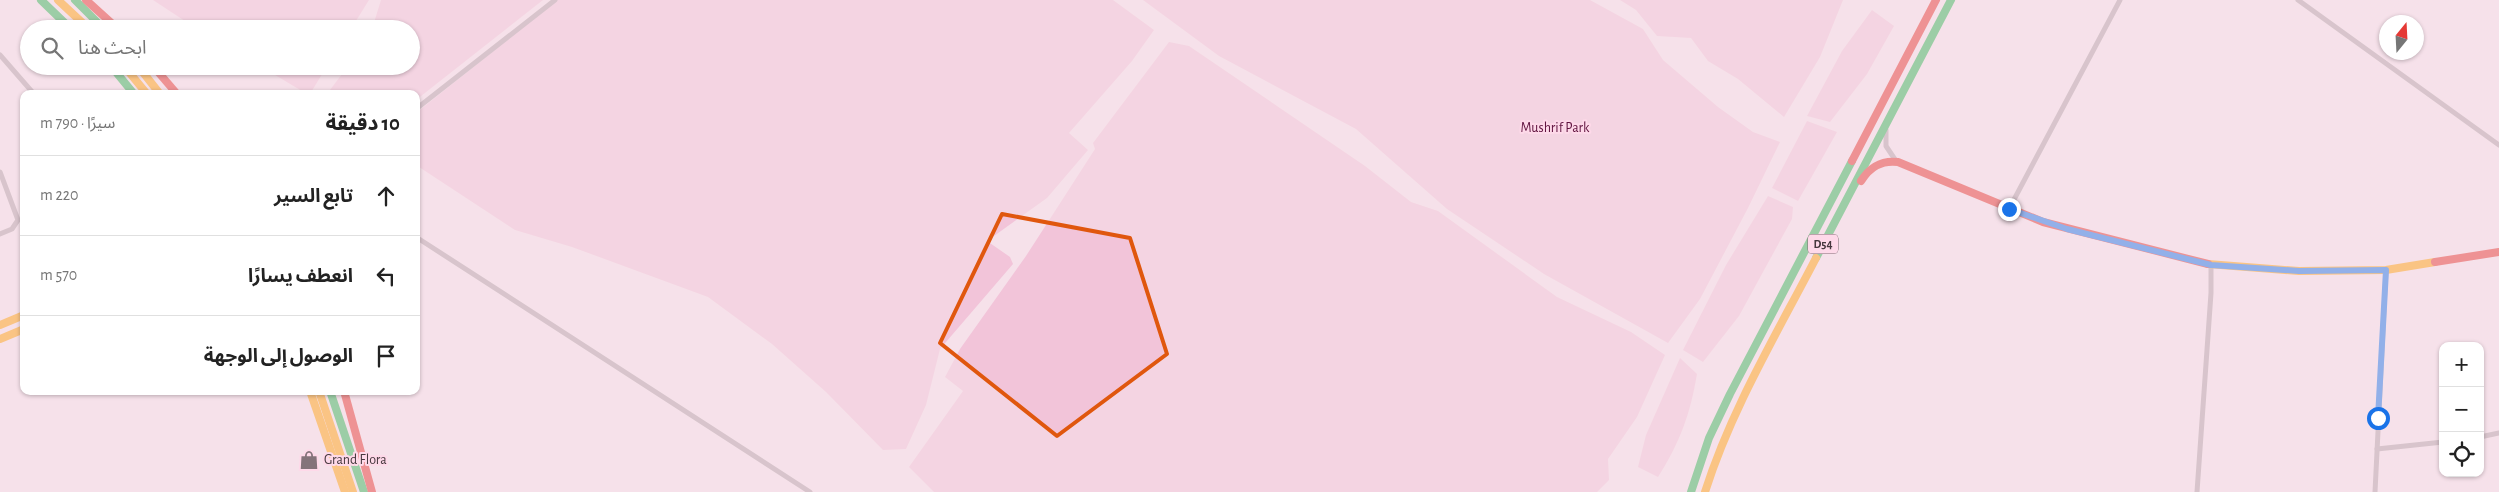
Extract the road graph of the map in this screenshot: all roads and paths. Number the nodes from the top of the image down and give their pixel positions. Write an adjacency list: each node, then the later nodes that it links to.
1 (42, 0): 11 (main road)
2 (53, 0): 12 (main road)
3 (58, 0): 13 (main road)
4 (75, 0): 14 (main road)
5 (86, 0): 15 (main road)
6 (555, 0): 26 (street)
7 (1936, 0): 55 (main road, D54)
8 (1951, 0): 27 (main road, D54)
9 (2120, 0): 32 (street)
10 (2298, 0): 28 (street)
11 (62, 20)
12 (70, 20)
13 (79, 20)
14 (95, 20)
15 (108, 20)
16 (0, 55): 21 (street)
17 (118, 75): 22 (main road)
18 (131, 75): 23 (main road)
19 (145, 75): 24 (main road)
20 (161, 75): 25 (main road)
21 (31, 90)
22 (131, 90)
23 (144, 90)
24 (157, 90)
25 (174, 90)
26 (420, 106)
27 (1888, 120): 29 (street); 31 (main road, D54)
28 (2499, 145)
29 (1898, 162): 31 (main road); 32 (main road)
30 (0, 172): 33 (street)
31 (1843, 206): 56 (main road, D54)
32 (2009, 209): 36 (main road)
33 (0, 234)
34 (420, 240): 54 (street)
35 (2499, 252): 37 (main road)
36 (2211, 265): 37 (main road); 57 (street)
37 (2386, 270): 49 (street)
38 (20, 317): 39 (main road)
39 (0, 325)
40 (20, 331): 41 (main road)
41 (0, 339)
42 (311, 395): 50 (main road)
43 (320, 395): 51 (main road)
44 (331, 395): 52 (main road)
45 (345, 395): 53 (main road)
46 (2499, 434): 47 (street)
47 (2484, 436)
48 (2439, 442): 49 (street)
49 (2377, 449): 58 (street)
50 (345, 492)
51 (353, 492)
52 (364, 492)
53 (372, 492)
54 (810, 492)
55 (1691, 492)
56 (1705, 492)
57 (2197, 492)
58 (2375, 492)

